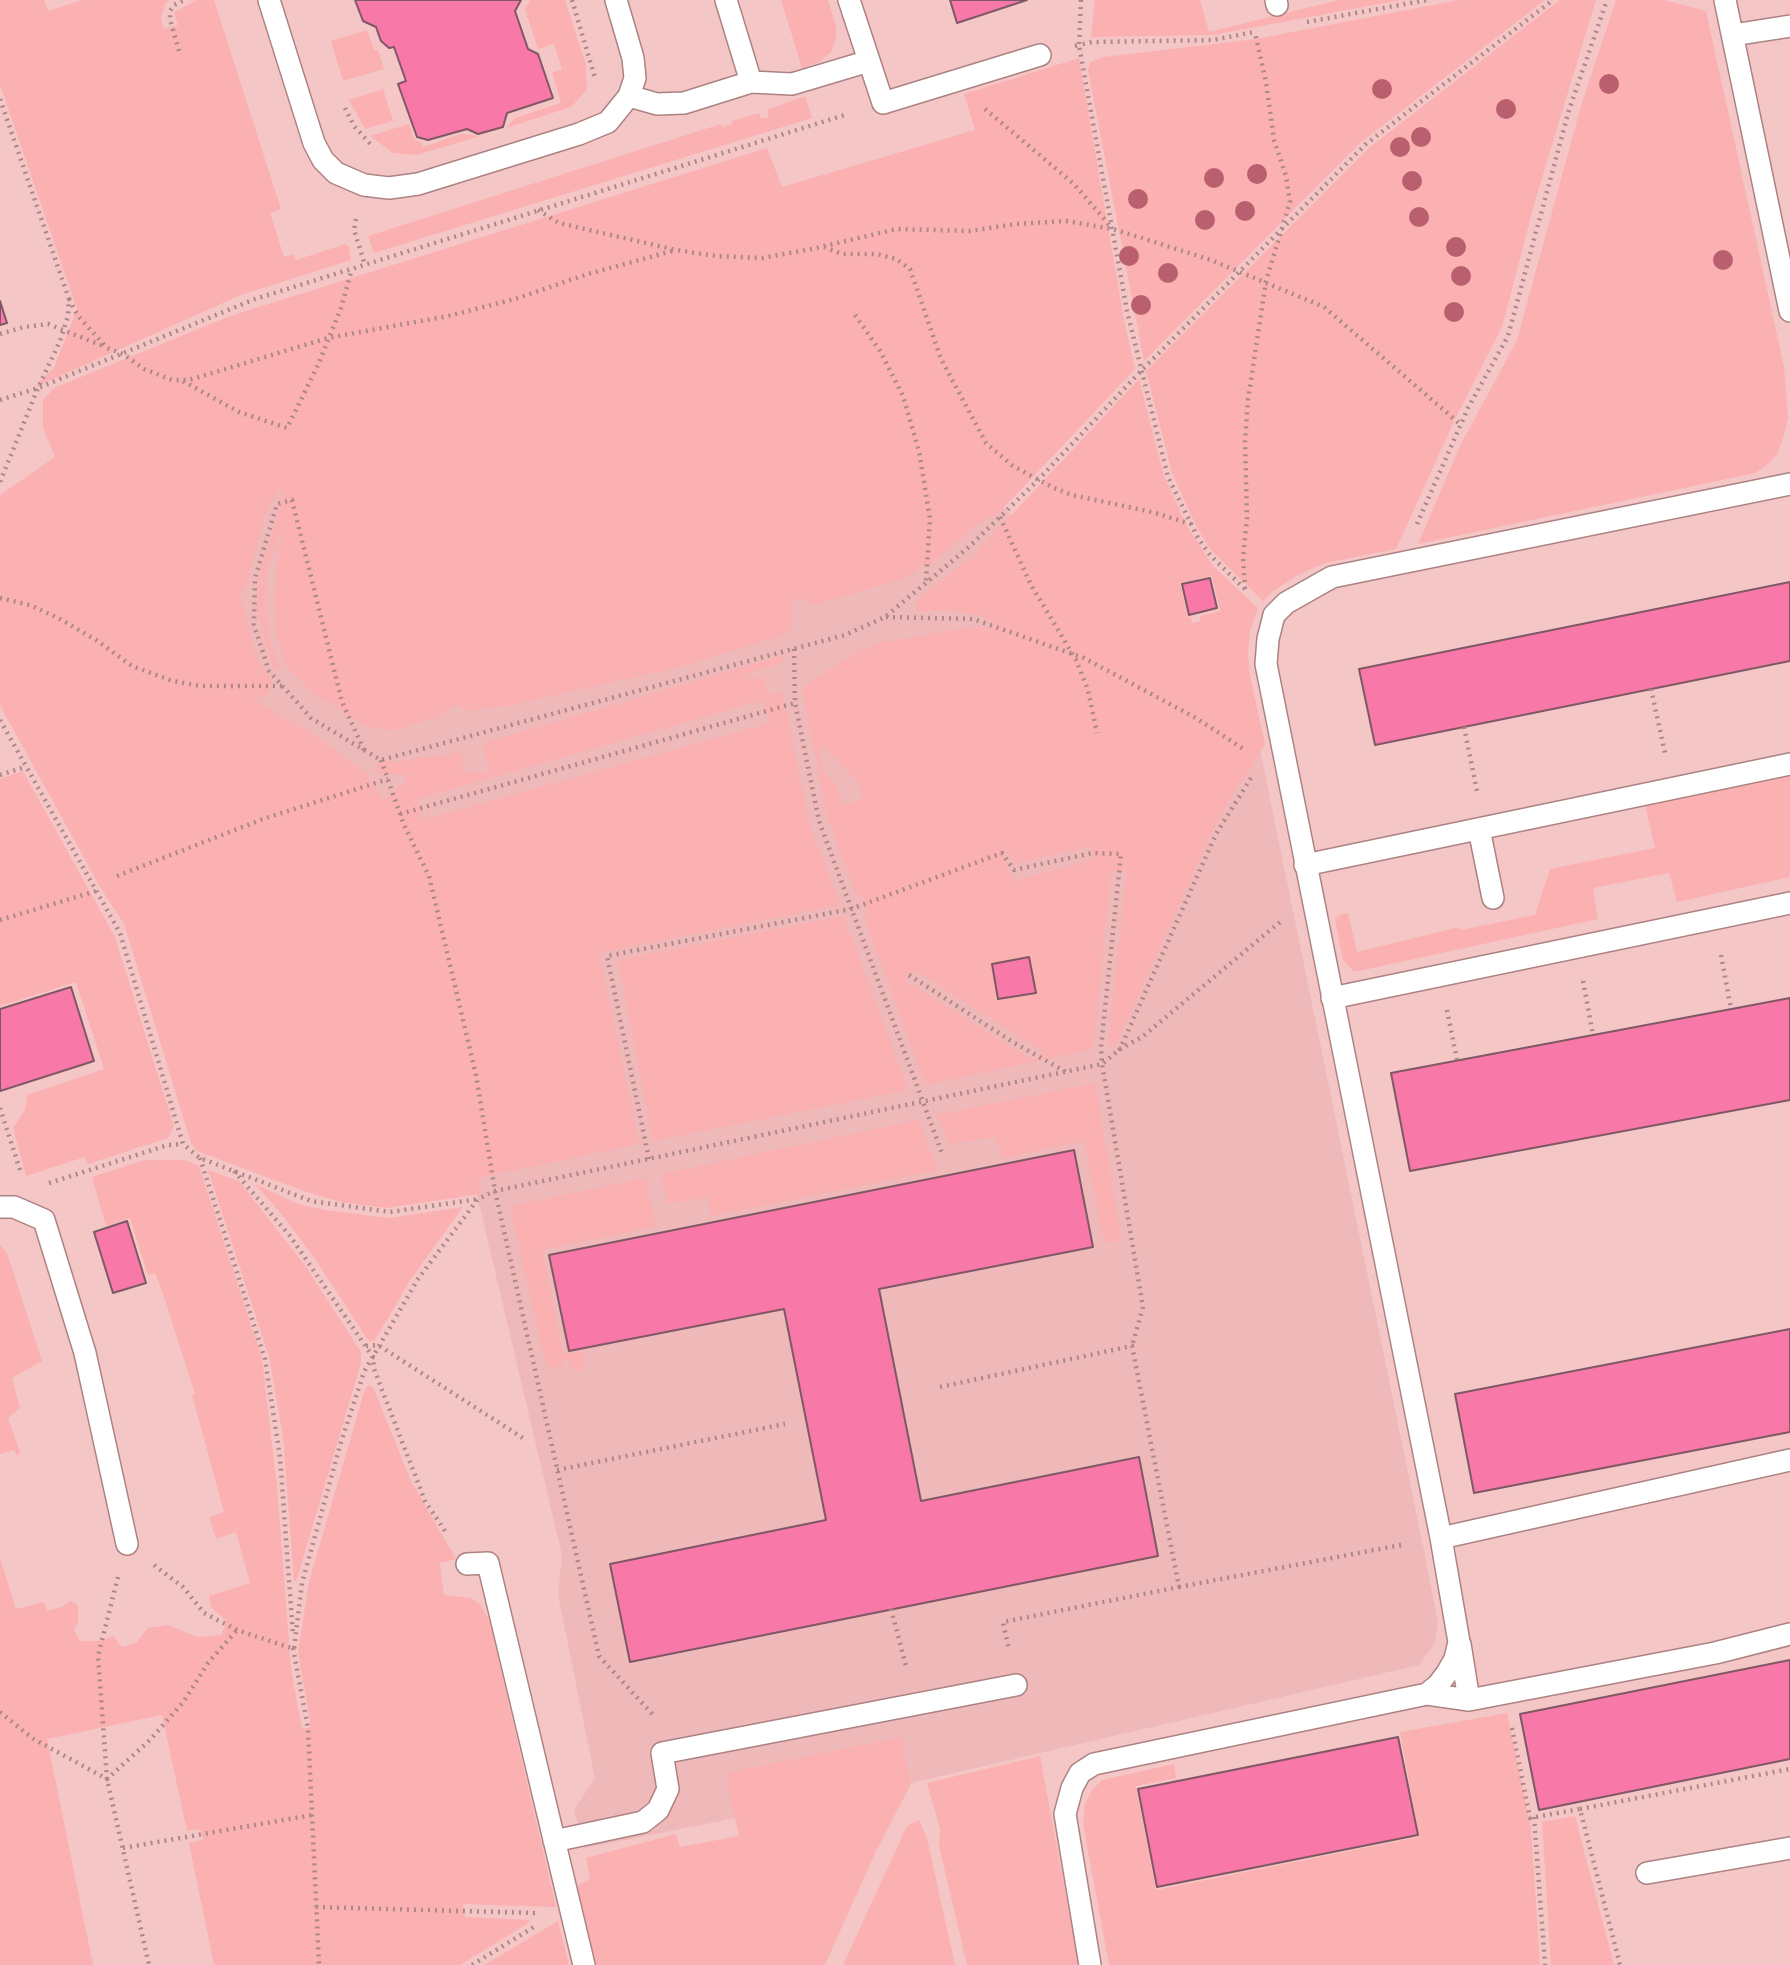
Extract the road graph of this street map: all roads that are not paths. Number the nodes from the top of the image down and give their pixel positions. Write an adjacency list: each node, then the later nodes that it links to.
1 (270, 0): 11 (lane)
2 (616, 0): 11 (lane)
3 (726, 0): 10 (lane)
4 (849, 0): 9 (lane)
5 (1725, 0): 7 (lane)
6 (1790, 26): 7 (lane)
7 (1733, 35): 12 (lane)
8 (1040, 55): 9 (lane)
9 (869, 61): 10 (lane)
10 (751, 82): 11 (lane)
11 (629, 96)
12 (1790, 311)
13 (1790, 484): 16 (lane)
14 (1790, 764): 15 (lane)
15 (1482, 828): 16 (lane); 17 (lane)
16 (1305, 865): 19 (lane)
17 (1493, 898)
18 (1790, 904): 19 (lane)
19 (1332, 998): 22 (lane)
20 (0, 1207): 23 (lane)
21 (1790, 1460): 22 (lane)
22 (1441, 1538): 26 (lane)
23 (127, 1544)
24 (467, 1564): 30 (lane)
25 (1790, 1634): 29 (lane)
26 (1459, 1642): 28 (lane); 29 (lane)
27 (1016, 1685): 30 (lane)
28 (1427, 1693): 29 (lane); 34 (lane)
29 (1469, 1699)
30 (554, 1841): 33 (lane)
31 (1790, 1848): 32 (lane)
32 (1647, 1873)
33 (583, 1965)
34 (1090, 1965)

